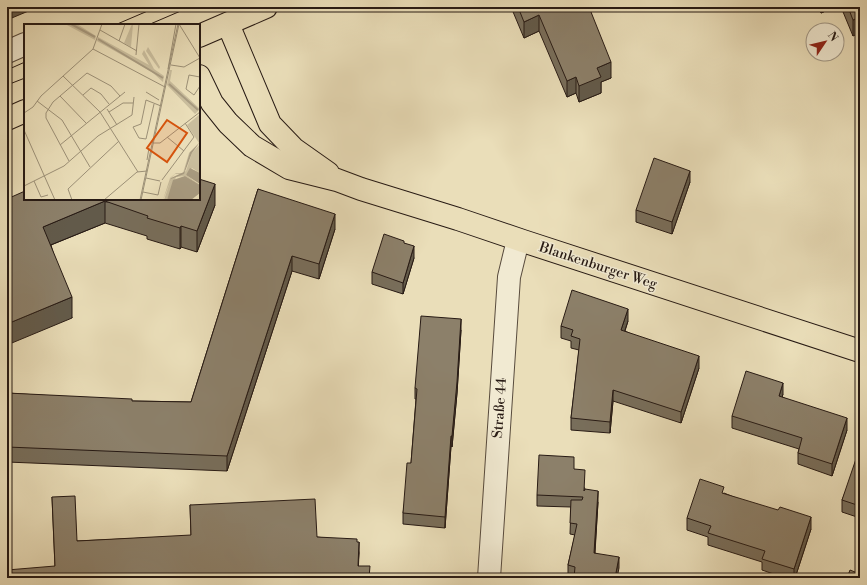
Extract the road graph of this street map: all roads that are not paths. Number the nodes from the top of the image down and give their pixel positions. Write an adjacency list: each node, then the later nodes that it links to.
1 (266, 7): 2 (main road)
2 (228, 24): 3 (main road); 9 (main road, Blankenburger Weg)
3 (200, 36)
4 (24, 44): 5 (street)
5 (7, 52)
6 (200, 78): 9 (main road, Blankenburger Weg)
7 (24, 111): 8 (main road)
8 (7, 119)
9 (337, 180): 10 (main road, Blankenburger Weg)
10 (518, 240): 11 (main road, Blankenburger Weg); 12 (street, Straße 44)
11 (860, 351)
12 (489, 578)

